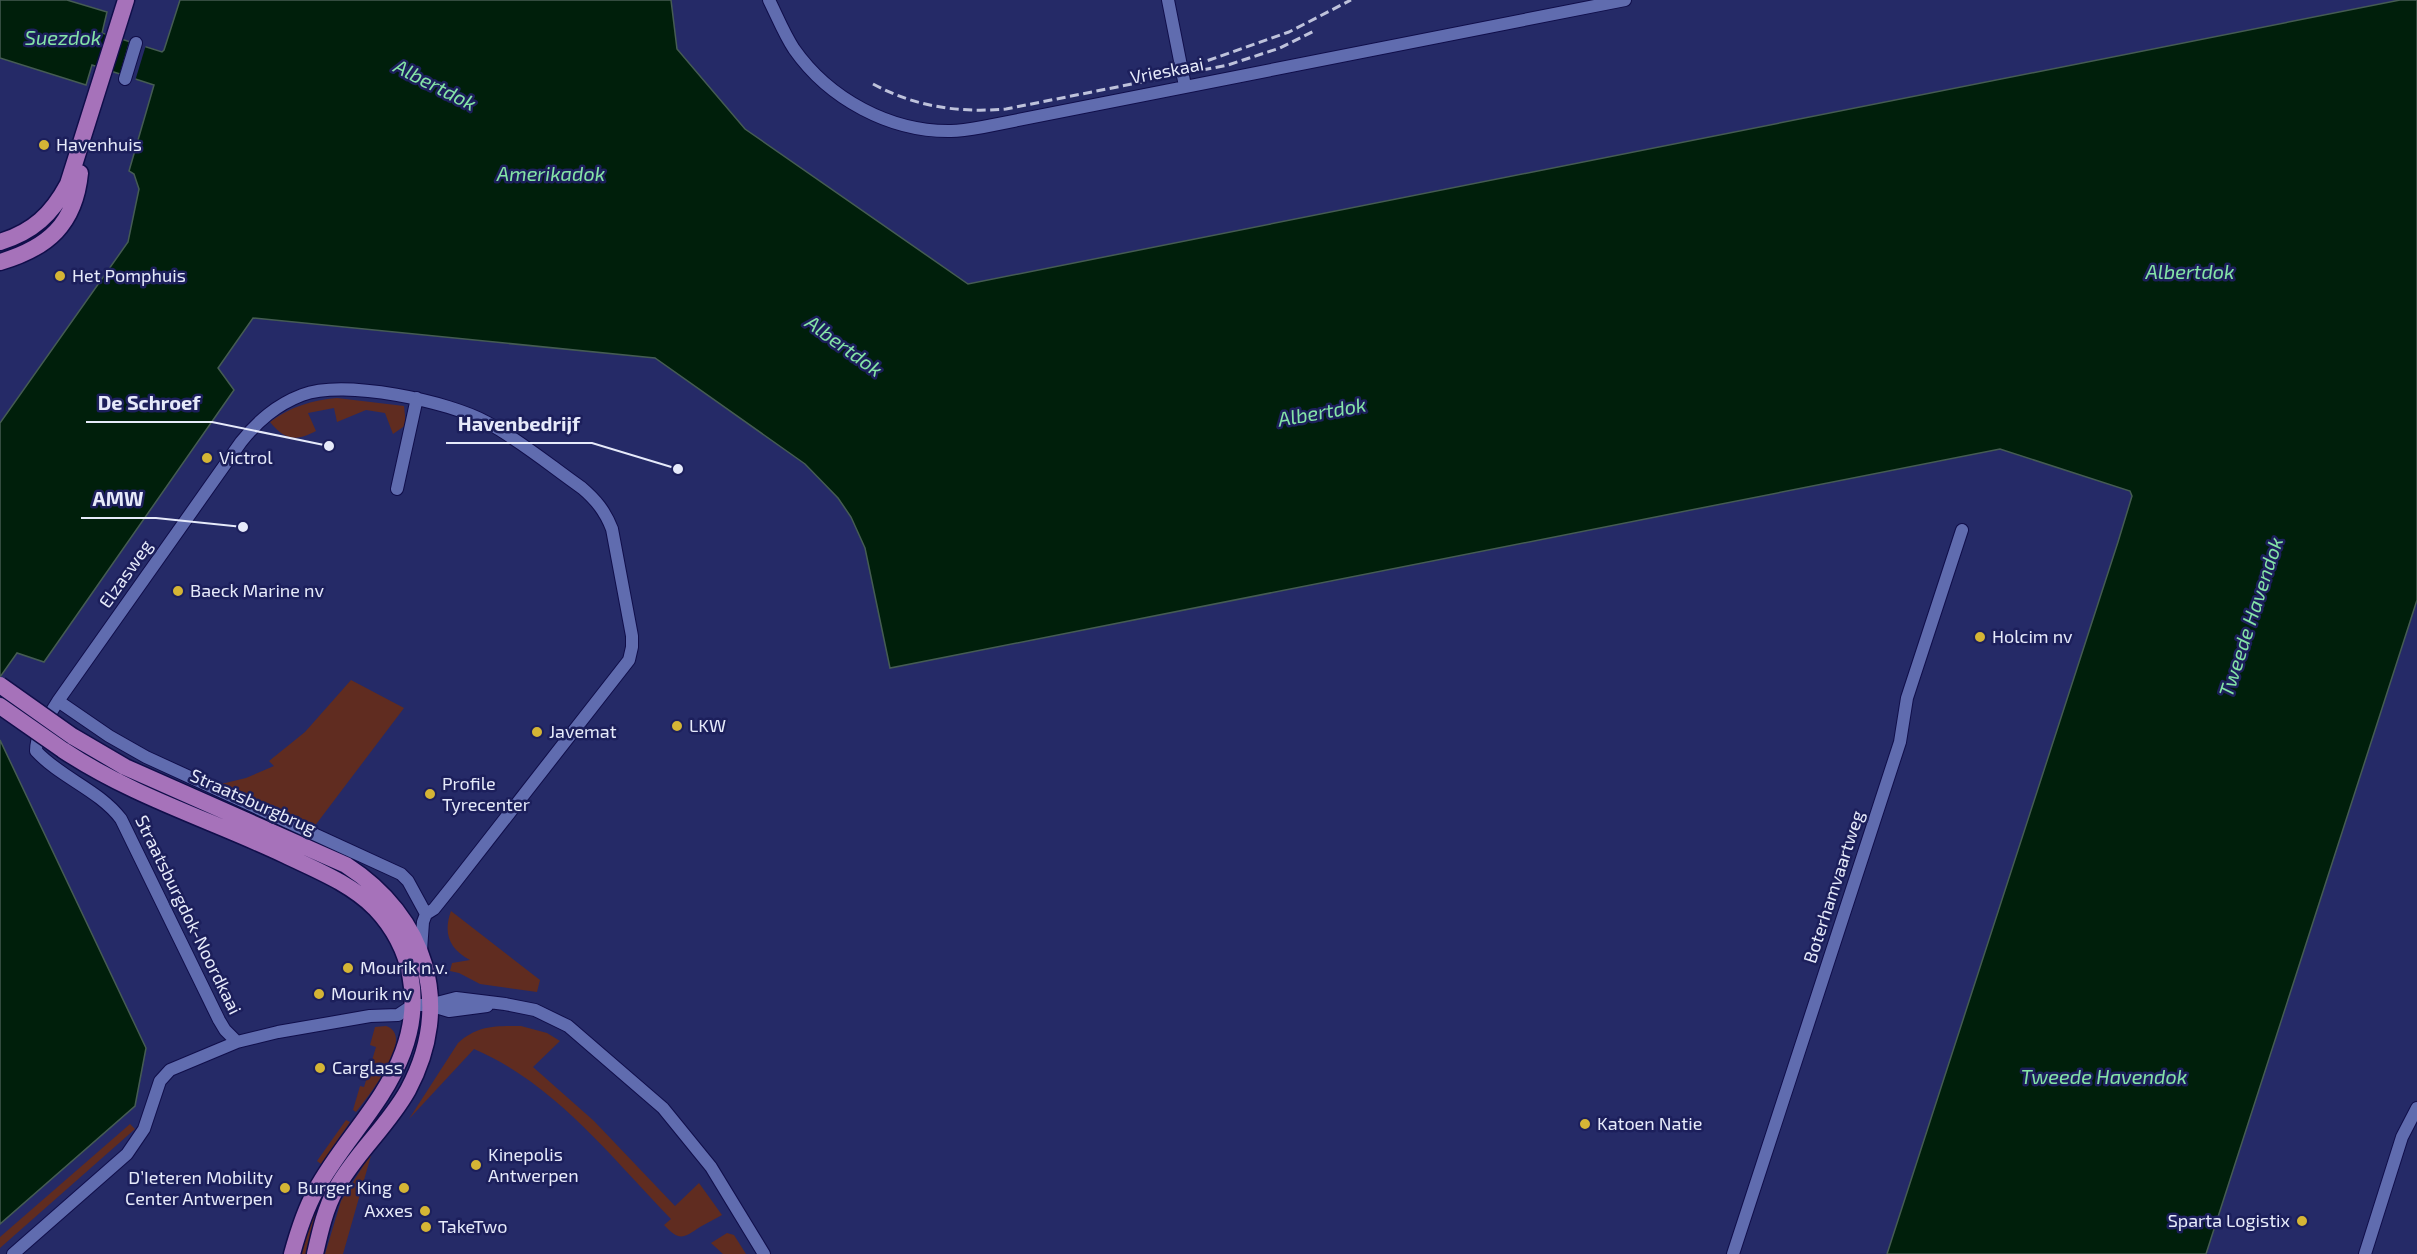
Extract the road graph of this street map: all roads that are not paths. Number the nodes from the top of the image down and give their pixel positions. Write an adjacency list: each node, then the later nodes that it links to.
1 (126, 0): 8 (main road)
2 (769, 0): 7 (street, Vrieskaai)
3 (1168, 0): 7 (street)
4 (1625, 0): 7 (street, Vrieskaai)
5 (136, 43): 6 (street)
6 (125, 79)
7 (1185, 86)
8 (80, 148): 9 (main road); 10 (main road)
9 (2, 240)
10 (0, 262)
11 (417, 398): 12 (street); 15 (street, Elzasweg); 18 (street, Elzasweg)
12 (397, 489)
13 (1962, 530): 27 (street, Boterhamvaartweg)
14 (0, 685): 17 (main road, Straatsburgbrug, bridge)
15 (58, 701): 17 (street, Straatsburgdok-Noordkaai); 18 (street)
16 (0, 706): 20 (main road, Straatsburgbrug, bridge)
17 (48, 719): 19 (main road, Straatsburgbrug, bridge); 21 (street, Straatsburgdok-Noordkaai)
18 (426, 914): 19 (street)
19 (421, 950): 20 (main road, Straatsburgbrug)
20 (421, 1005): 21 (street); 24 (main road); 25 (main road); 26 (street)
21 (237, 1042): 23 (street)
22 (2417, 1108): 28 (street)
23 (13, 1254)
24 (292, 1254)
25 (315, 1254)
26 (764, 1254)
27 (1732, 1254)
28 (2365, 1254)

